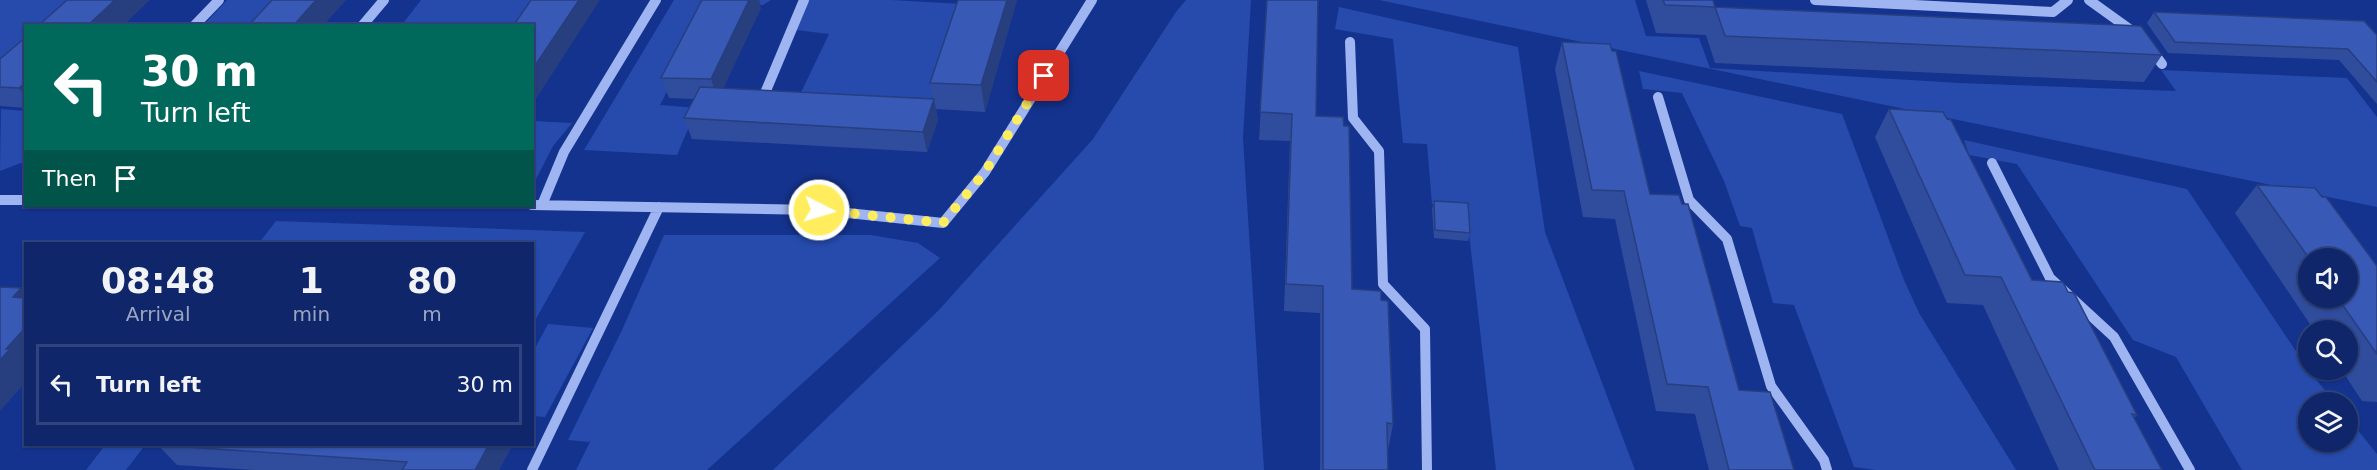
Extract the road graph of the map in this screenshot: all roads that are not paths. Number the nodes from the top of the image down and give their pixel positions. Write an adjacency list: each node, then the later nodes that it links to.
1 (219, 0): 9 (street)
2 (384, 0): 10 (street)
3 (656, 0): 18 (street)
4 (804, 0): 13 (street)
5 (1092, 0): 19 (street)
6 (1815, 0): 7 (street)
7 (2068, 0)
8 (2089, 0): 12 (street)
9 (196, 24)
10 (364, 24)
11 (1350, 42): 21 (street)
12 (2162, 64)
13 (765, 93)
14 (1658, 97): 22 (street)
15 (1992, 163): 23 (street)
16 (0, 200): 17 (street)
17 (24, 200)
18 (537, 205): 19 (street)
19 (659, 207): 20 (street)
20 (531, 470)
21 (1427, 470)
22 (1827, 470)
23 (2190, 470)

